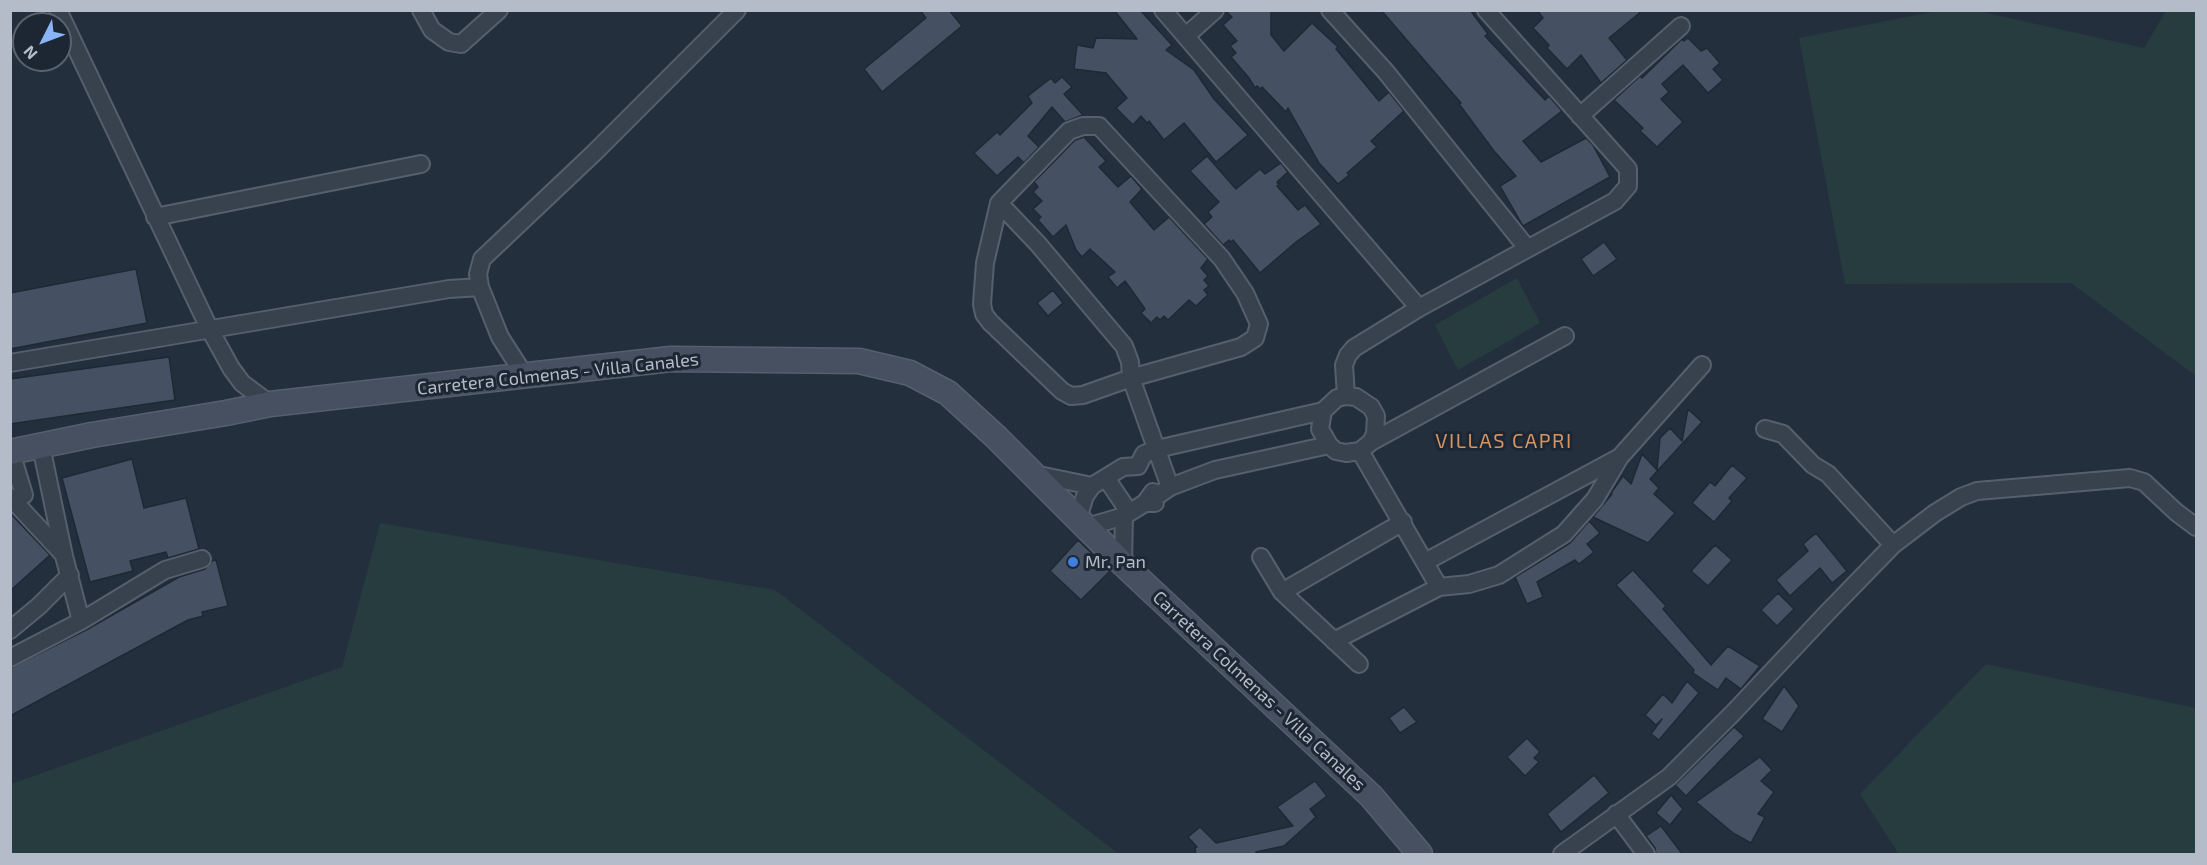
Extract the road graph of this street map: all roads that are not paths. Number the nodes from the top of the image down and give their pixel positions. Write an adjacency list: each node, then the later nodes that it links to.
1 (58, 10): 14 (street)
2 (421, 10): 3 (street)
3 (499, 10)
4 (736, 10): 16 (street)
5 (1163, 10): 10 (street)
6 (1215, 10): 10 (street)
7 (1330, 10): 15 (street)
8 (1486, 10): 11 (street)
9 (1682, 26): 11 (street)
10 (1186, 36): 17 (street)
11 (1580, 116): 15 (street)
12 (421, 164): 14 (street)
13 (999, 203): 23 (street); 23 (street); 23 (street)
14 (155, 218): 18 (street)
15 (1527, 248): 17 (street)
16 (480, 287): 18 (street); 22 (street)
17 (1419, 308): 24 (street)
18 (209, 328): 20 (street); 25 (street)
19 (1565, 336): 30 (street)
20 (10, 363)
21 (1702, 365): 33 (street)
22 (525, 376): 25 (street, Carretera Colmenas - Villa Canales); 34 (street, Carretera Colmenas - Villa Canales)
23 (1131, 378): 32 (street)
24 (1346, 396): 26 (street); 30 (street)
25 (270, 404): 29 (street, Carretera Colmenas - Villa Canales)
26 (1323, 411): 28 (street); 32 (street)
27 (1765, 429): 43 (street)
28 (1329, 445): 30 (street); 37 (street)
29 (41, 446): 31 (street, Carretera Colmenas - Villa Canales); 35 (street)
30 (1365, 447): 40 (street)
31 (11, 452): 38 (street)
32 (1151, 452): 36 (street); 37 (street)
33 (1620, 457): 47 (street); 50 (street)
34 (1033, 474): 36 (street); 41 (street, Carretera Colmenas - Villa Canales)
35 (49, 482): 38 (street); 44 (street)
36 (1099, 482): 39 (street); 41 (street)
37 (1165, 490): 39 (street)
38 (15, 496): 44 (street)
39 (1126, 514): 41 (street); 48 (street)
40 (1403, 522): 47 (street); 51 (street)
41 (1082, 523): 48 (street, Carretera Colmenas - Villa Canales)
42 (2196, 527): 43 (street)
43 (1893, 545): 57 (street)
44 (64, 555): 49 (street)
45 (1261, 557): 51 (street)
46 (202, 559): 52 (street)
47 (1425, 562): 50 (street)
48 (1124, 564): 58 (street, Carretera Colmenas - Villa Canales)
49 (70, 575): 52 (street); 53 (street)
50 (1439, 587): 54 (street)
51 (1282, 592): 54 (street)
52 (81, 621): 55 (street)
53 (10, 630)
54 (1334, 641): 56 (street)
55 (10, 658)
56 (1359, 664)
57 (1616, 814): 59 (street); 60 (street)
58 (1420, 855)
59 (1562, 855)
60 (1646, 855)

